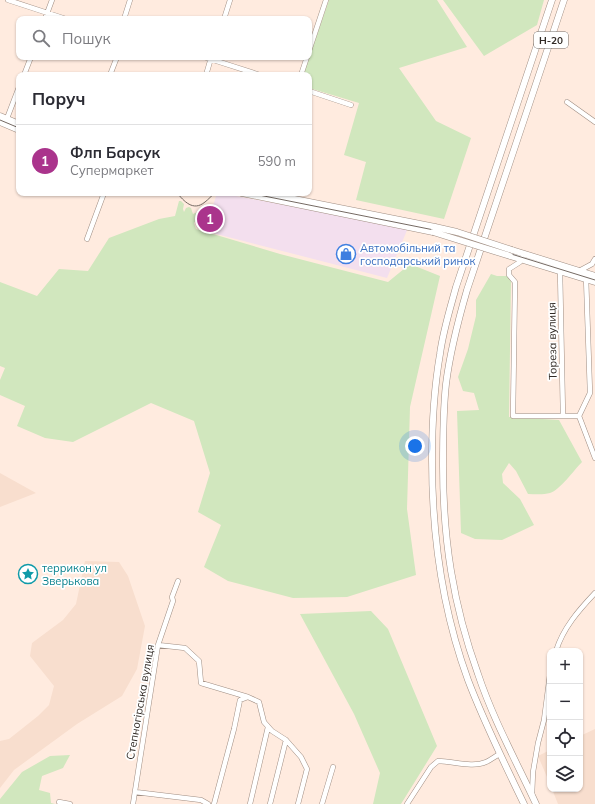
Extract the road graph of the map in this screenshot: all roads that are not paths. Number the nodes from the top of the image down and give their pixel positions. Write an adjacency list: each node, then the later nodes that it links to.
1 (8, 0): 8 (street)
2 (52, 0): 8 (street)
3 (130, 0): 11 (street)
4 (230, 0): 12 (street)
5 (326, 0): 13 (street)
6 (552, 0): 33 (main road, Н-20)
7 (564, 0): 34 (main road, Н-20)
8 (48, 13): 9 (street); 10 (street)
9 (46, 16)
10 (57, 16)
11 (125, 16)
12 (225, 16)
13 (312, 42)
14 (30, 60): 19 (street)
15 (116, 60): 20 (street)
16 (210, 60): 21 (street)
17 (217, 60): 22 (street)
18 (306, 60): 23 (street)
19 (25, 72)
20 (111, 72)
21 (207, 72)
22 (251, 72)
23 (302, 72)
24 (312, 92): 27 (street)
25 (16, 94): 29 (street)
26 (567, 102): 30 (street)
27 (351, 105)
28 (0, 116): 29 (main road)
29 (4, 122): 31 (main road); 32 (main road)
30 (595, 122)
31 (16, 124)
32 (16, 128)
33 (497, 164): 34 (main road); 58 (main road, Н-20)
34 (508, 168): 61 (main road, Н-20)
35 (103, 196): 39 (street)
36 (258, 196): 38 (main road)
37 (278, 196): 38 (main road)
38 (434, 229): 40 (main road, bridge)
39 (87, 239)
40 (523, 257): 42 (main road); 47 (street)
41 (595, 260): 43 (street)
42 (561, 269): 43 (main road); 47 (street, Тореза вулиця)
43 (578, 274): 44 (main road)
44 (586, 276): 45 (main road); 46 (main road); 48 (street)
45 (595, 276)
46 (595, 282)
47 (563, 416): 48 (street)
48 (579, 416): 49 (street)
49 (595, 458)
50 (178, 581): 52 (street, Степногірська вулиця)
51 (595, 593): 53 (street)
52 (158, 645): 55 (street); 60 (street, Степногірська вулиця)
53 (557, 648)
54 (549, 684): 61 (street)
55 (248, 697): 56 (street); 66 (street)
56 (268, 727): 57 (street); 67 (street)
57 (286, 740): 68 (street); 69 (street)
58 (500, 754): 71 (street); 72 (main road, Н-20)
59 (333, 767): 70 (street)
60 (135, 792): 64 (street, Степногірська вулиця); 65 (street)
61 (532, 797): 73 (main road, Н-20)
62 (59, 802): 63 (street)
63 (70, 804)
64 (133, 804)
65 (208, 804)
66 (214, 804)
67 (250, 804)
68 (270, 804)
69 (298, 804)
70 (322, 804)
71 (407, 804)
72 (524, 804)
73 (536, 804)

